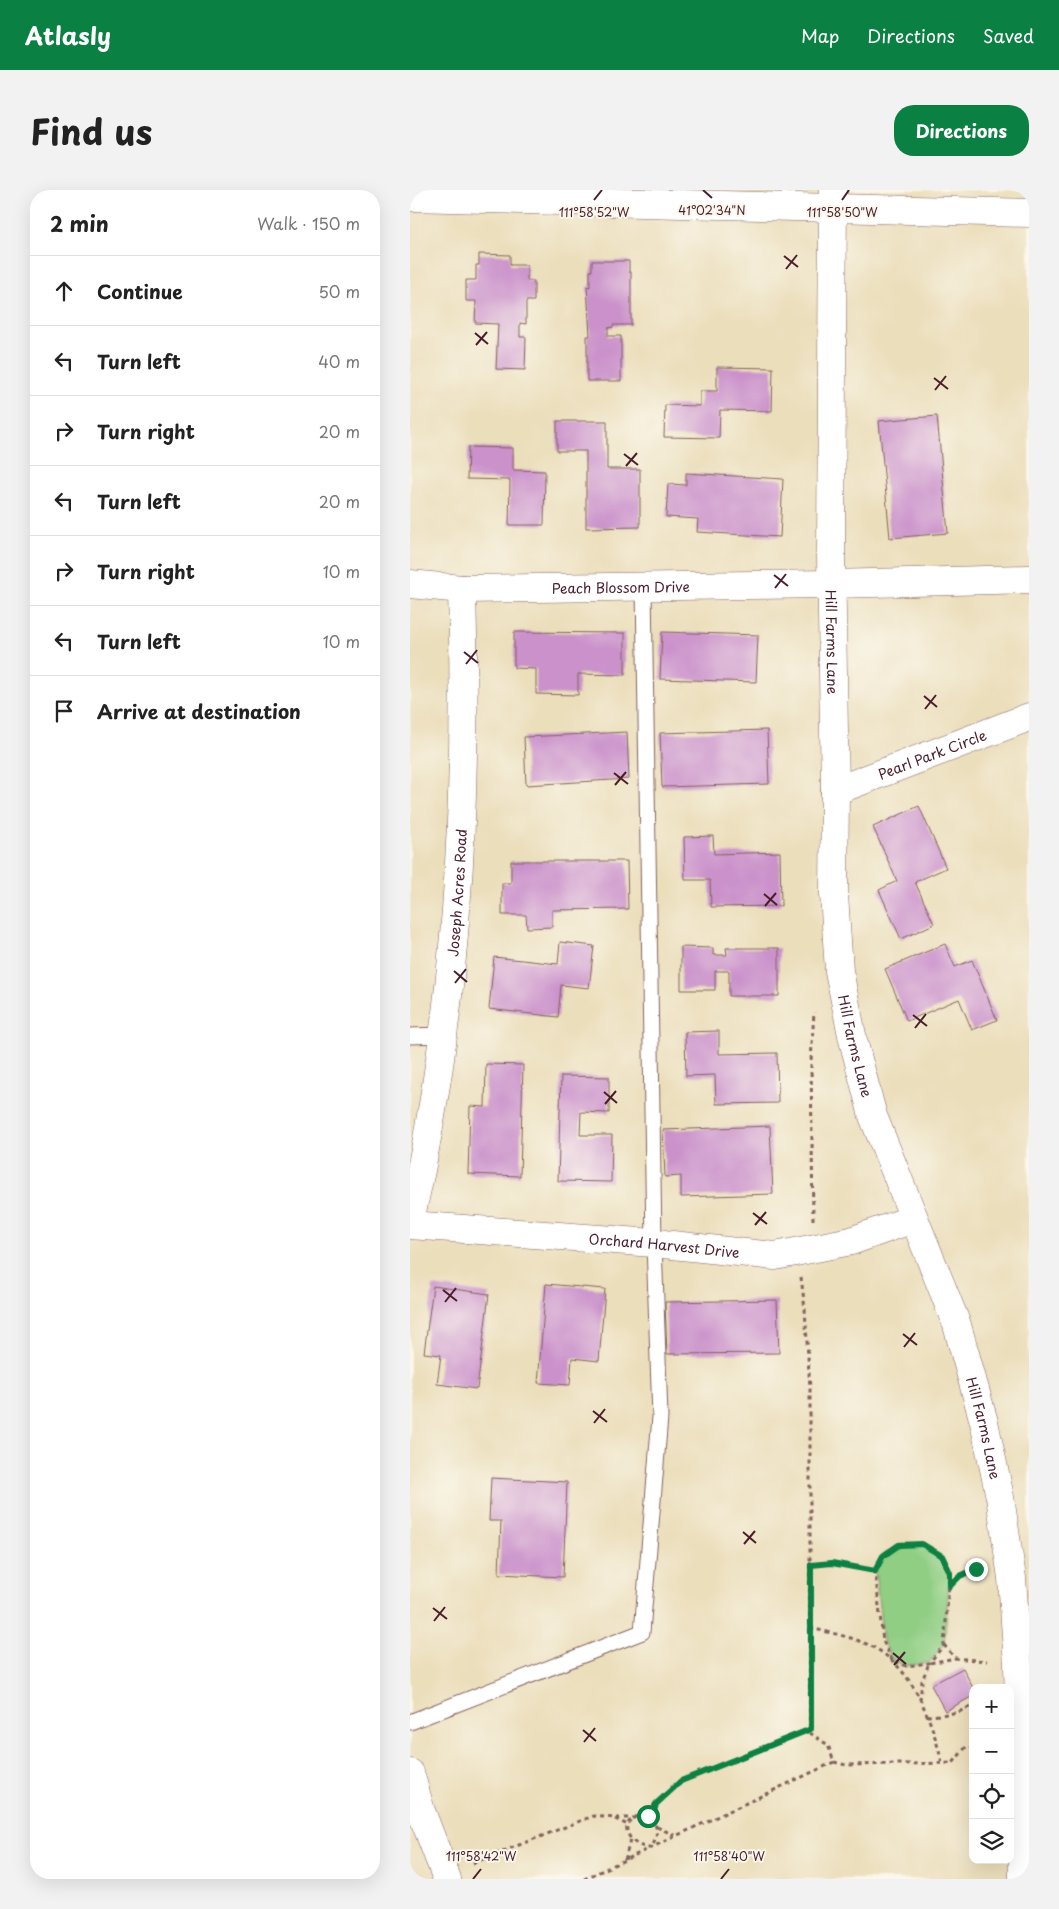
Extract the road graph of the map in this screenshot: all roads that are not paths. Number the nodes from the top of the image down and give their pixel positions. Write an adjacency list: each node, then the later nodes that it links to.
1 (647, 196): 2 (street); 3 (street)
2 (410, 197)
3 (833, 199): 4 (street); 7 (street, Hill Farms Lane)
4 (1029, 213)
5 (1029, 580): 7 (street)
6 (410, 584): 9 (street, Peach Blossom Drive)
7 (832, 584): 8 (street, Peach Blossom Drive); 11 (street, Hill Farms Lane)
8 (644, 587): 9 (street, Peach Blossom Drive); 17 (lane)
9 (462, 589): 12 (street, Joseph Acres Road)
10 (1029, 718): 11 (street, Pearl Park Circle)
11 (835, 791): 14 (street, Hill Farms Lane)
12 (442, 1035): 13 (lane); 15 (street, Joseph Acres Road)
13 (410, 1036)
14 (913, 1219): 17 (street, Orchard Harvest Drive); 21 (street, Hill Farms Lane)
15 (410, 1221)
16 (410, 1225): 17 (street, Orchard Harvest Drive)
17 (654, 1243): 18 (lane)
18 (410, 1722)
19 (410, 1773): 20 (street)
20 (447, 1879)
21 (1023, 1879)

